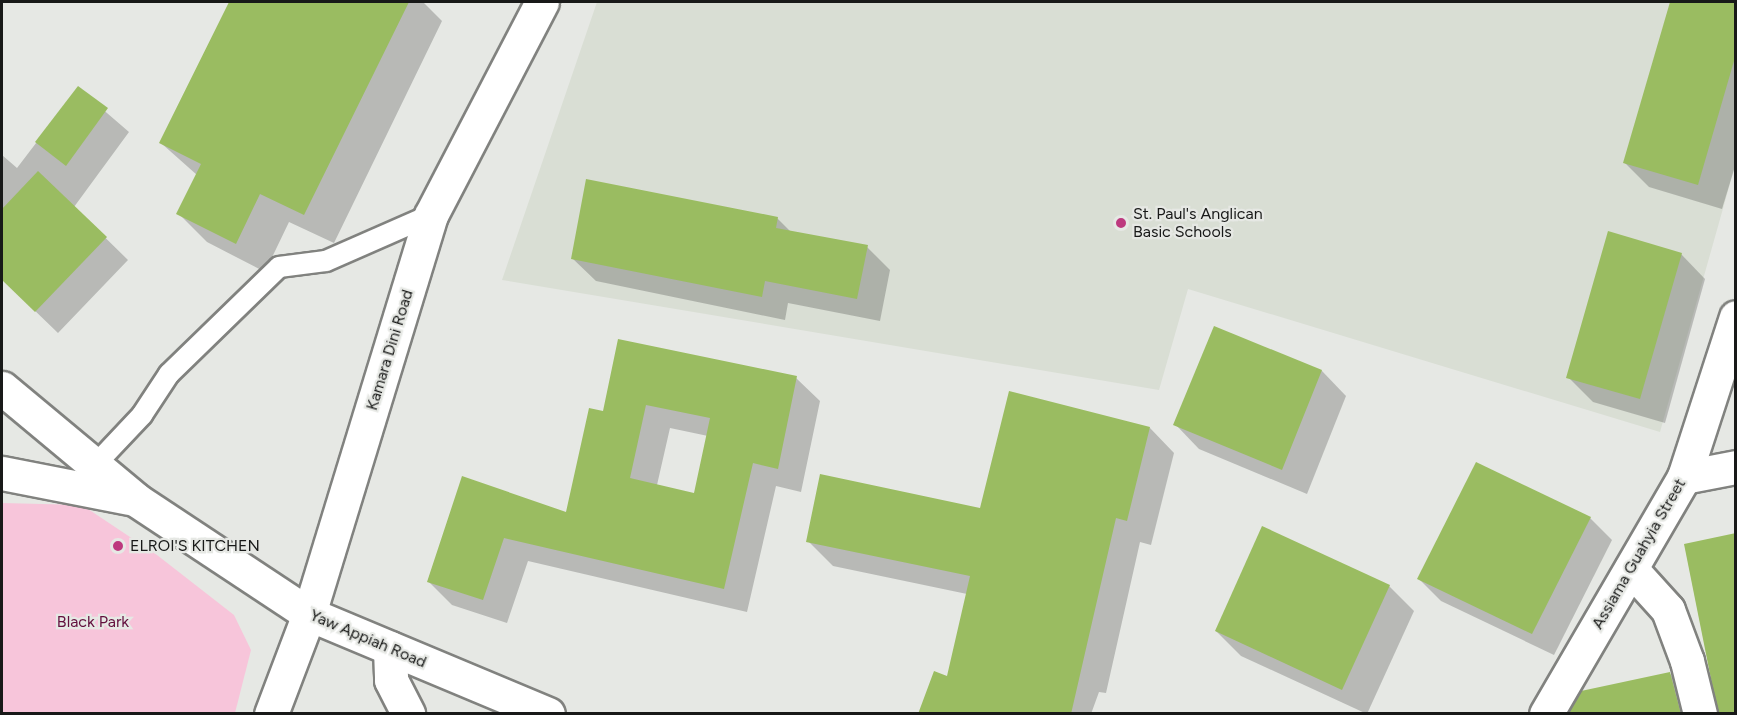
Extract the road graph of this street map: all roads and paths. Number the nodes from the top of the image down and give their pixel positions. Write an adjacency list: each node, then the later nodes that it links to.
1 (542, 2): 2 (street, Kamara Dini Road)
2 (432, 215): 5 (lane); 11 (street, Kamara Dini Road)
3 (1736, 317): 8 (street, Assiama Guahyia Street)
4 (2, 388): 5 (street, Yaw Appiah Road)
5 (94, 466): 9 (street, Yaw Appiah Road)
6 (1736, 467): 8 (street)
7 (2, 473): 9 (street)
8 (1684, 477): 10 (street, Assiama Guahyia Street)
9 (135, 499): 11 (street, Yaw Appiah Road)
10 (1631, 569): 16 (street, Assiama Guahyia Street); 17 (street)
11 (309, 614): 12 (street, Yaw Appiah Road); 13 (street, Kamara Dini Road)
12 (390, 648): 14 (street); 15 (street, Yaw Appiah Road)
13 (271, 714)
14 (408, 714)
15 (548, 714)
16 (1546, 714)
17 (1700, 714)

